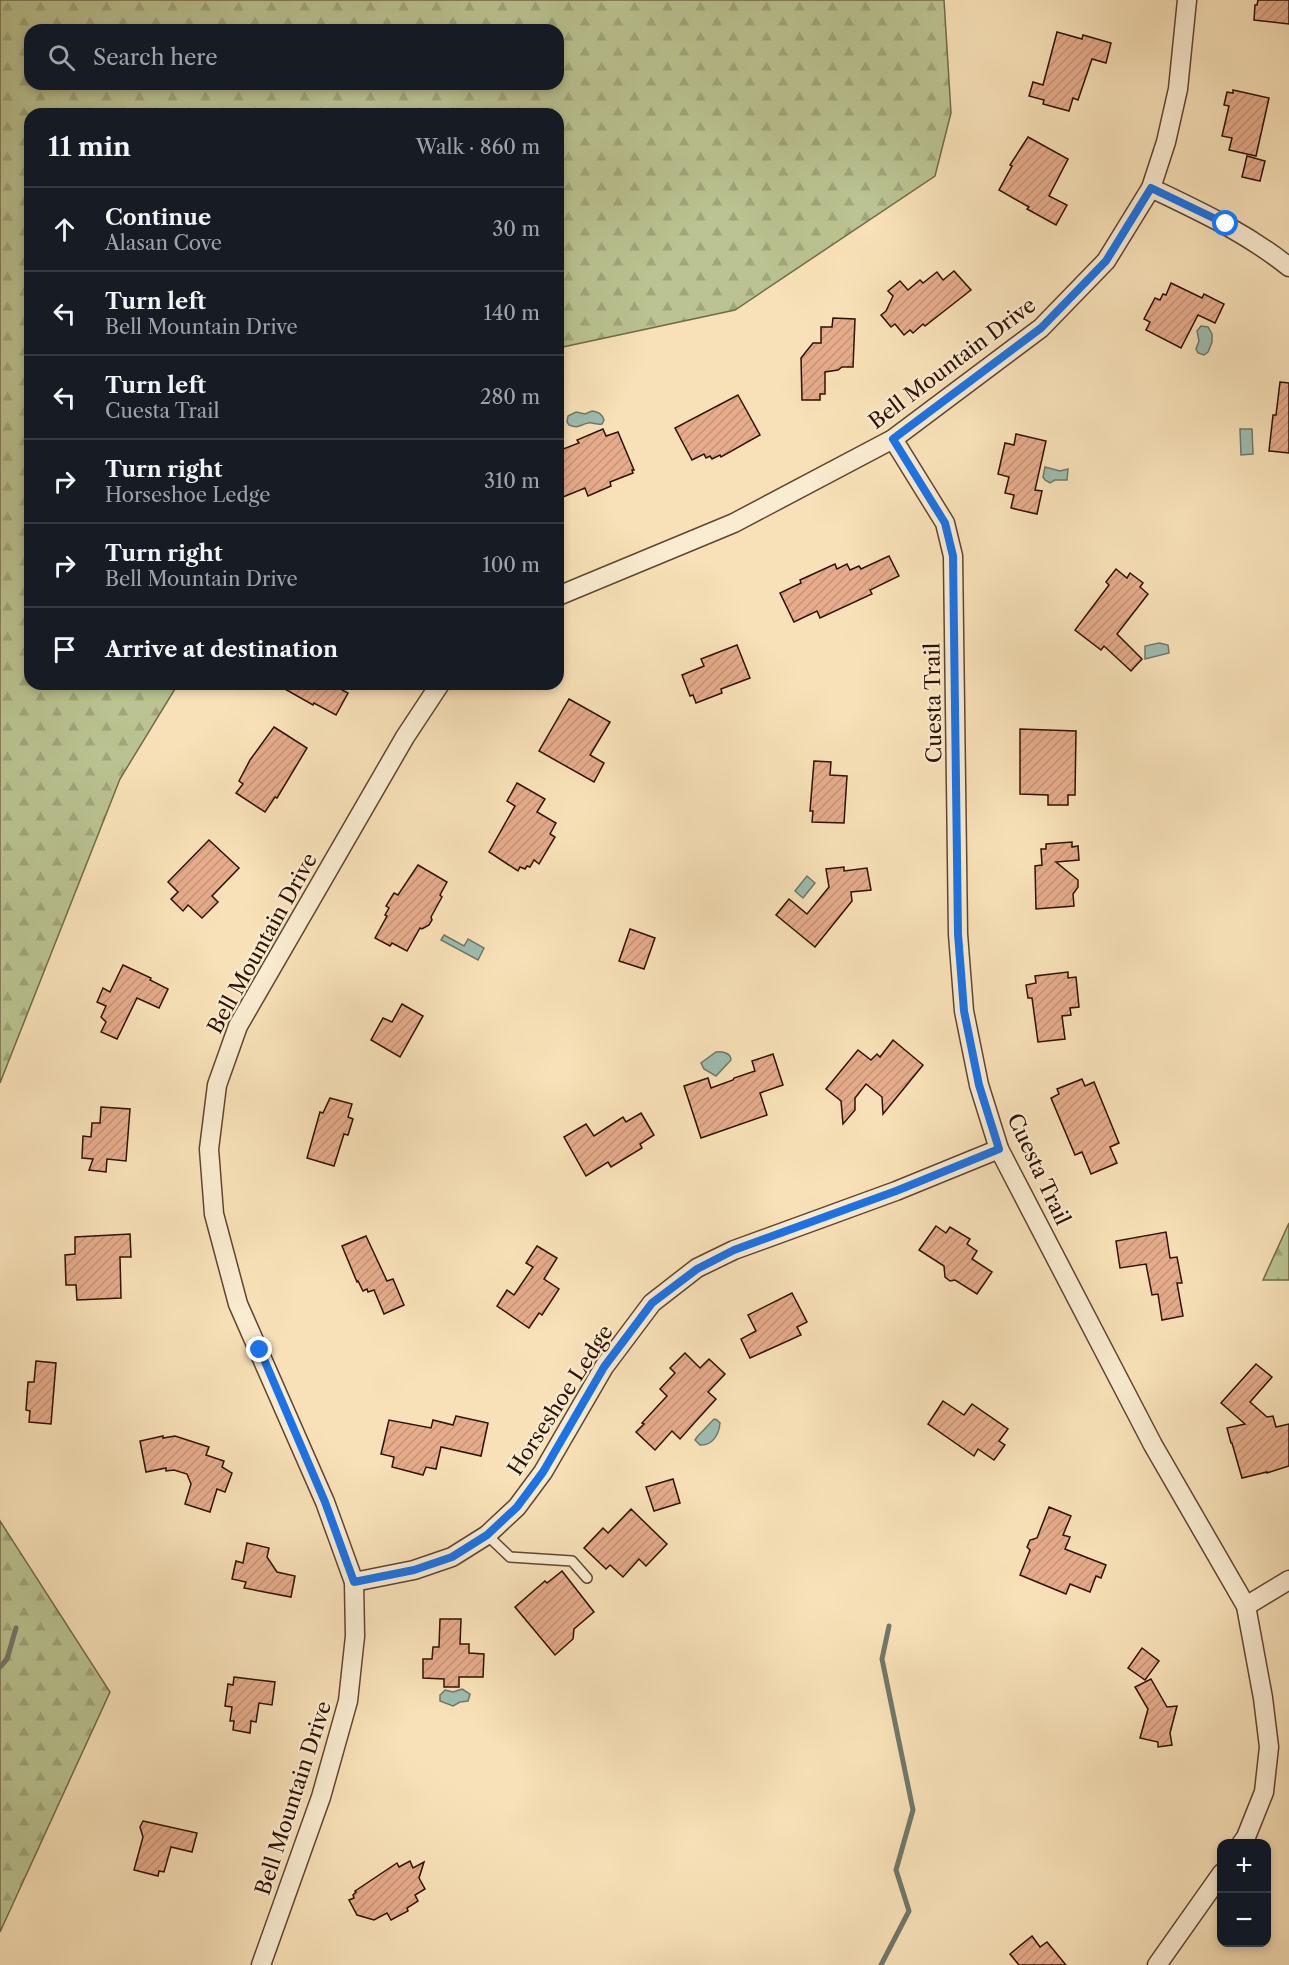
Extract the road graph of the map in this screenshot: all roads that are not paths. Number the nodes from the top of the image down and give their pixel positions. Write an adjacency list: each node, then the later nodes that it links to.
1 (1187, 0): 2 (street, Bell Mountain Drive)
2 (1151, 188): 3 (street); 4 (street, Bell Mountain Drive)
3 (1289, 267)
4 (893, 439): 5 (street, Bell Mountain Drive); 7 (street, Cuesta Trail)
5 (564, 594)
6 (436, 690): 11 (street, Bell Mountain Drive)
7 (999, 1149): 8 (street, Horseshoe Ledge); 12 (street, Cuesta Trail)
8 (487, 1535): 9 (lane); 11 (street, Horseshoe Ledge)
9 (587, 1578)
10 (1289, 1580): 12 (street)
11 (354, 1582): 15 (street, Bell Mountain Drive)
12 (1246, 1606): 13 (street, Cuesta Trail)
13 (1245, 1839)
14 (1217, 1879): 16 (street)
15 (261, 1965)
16 (1157, 1965)

